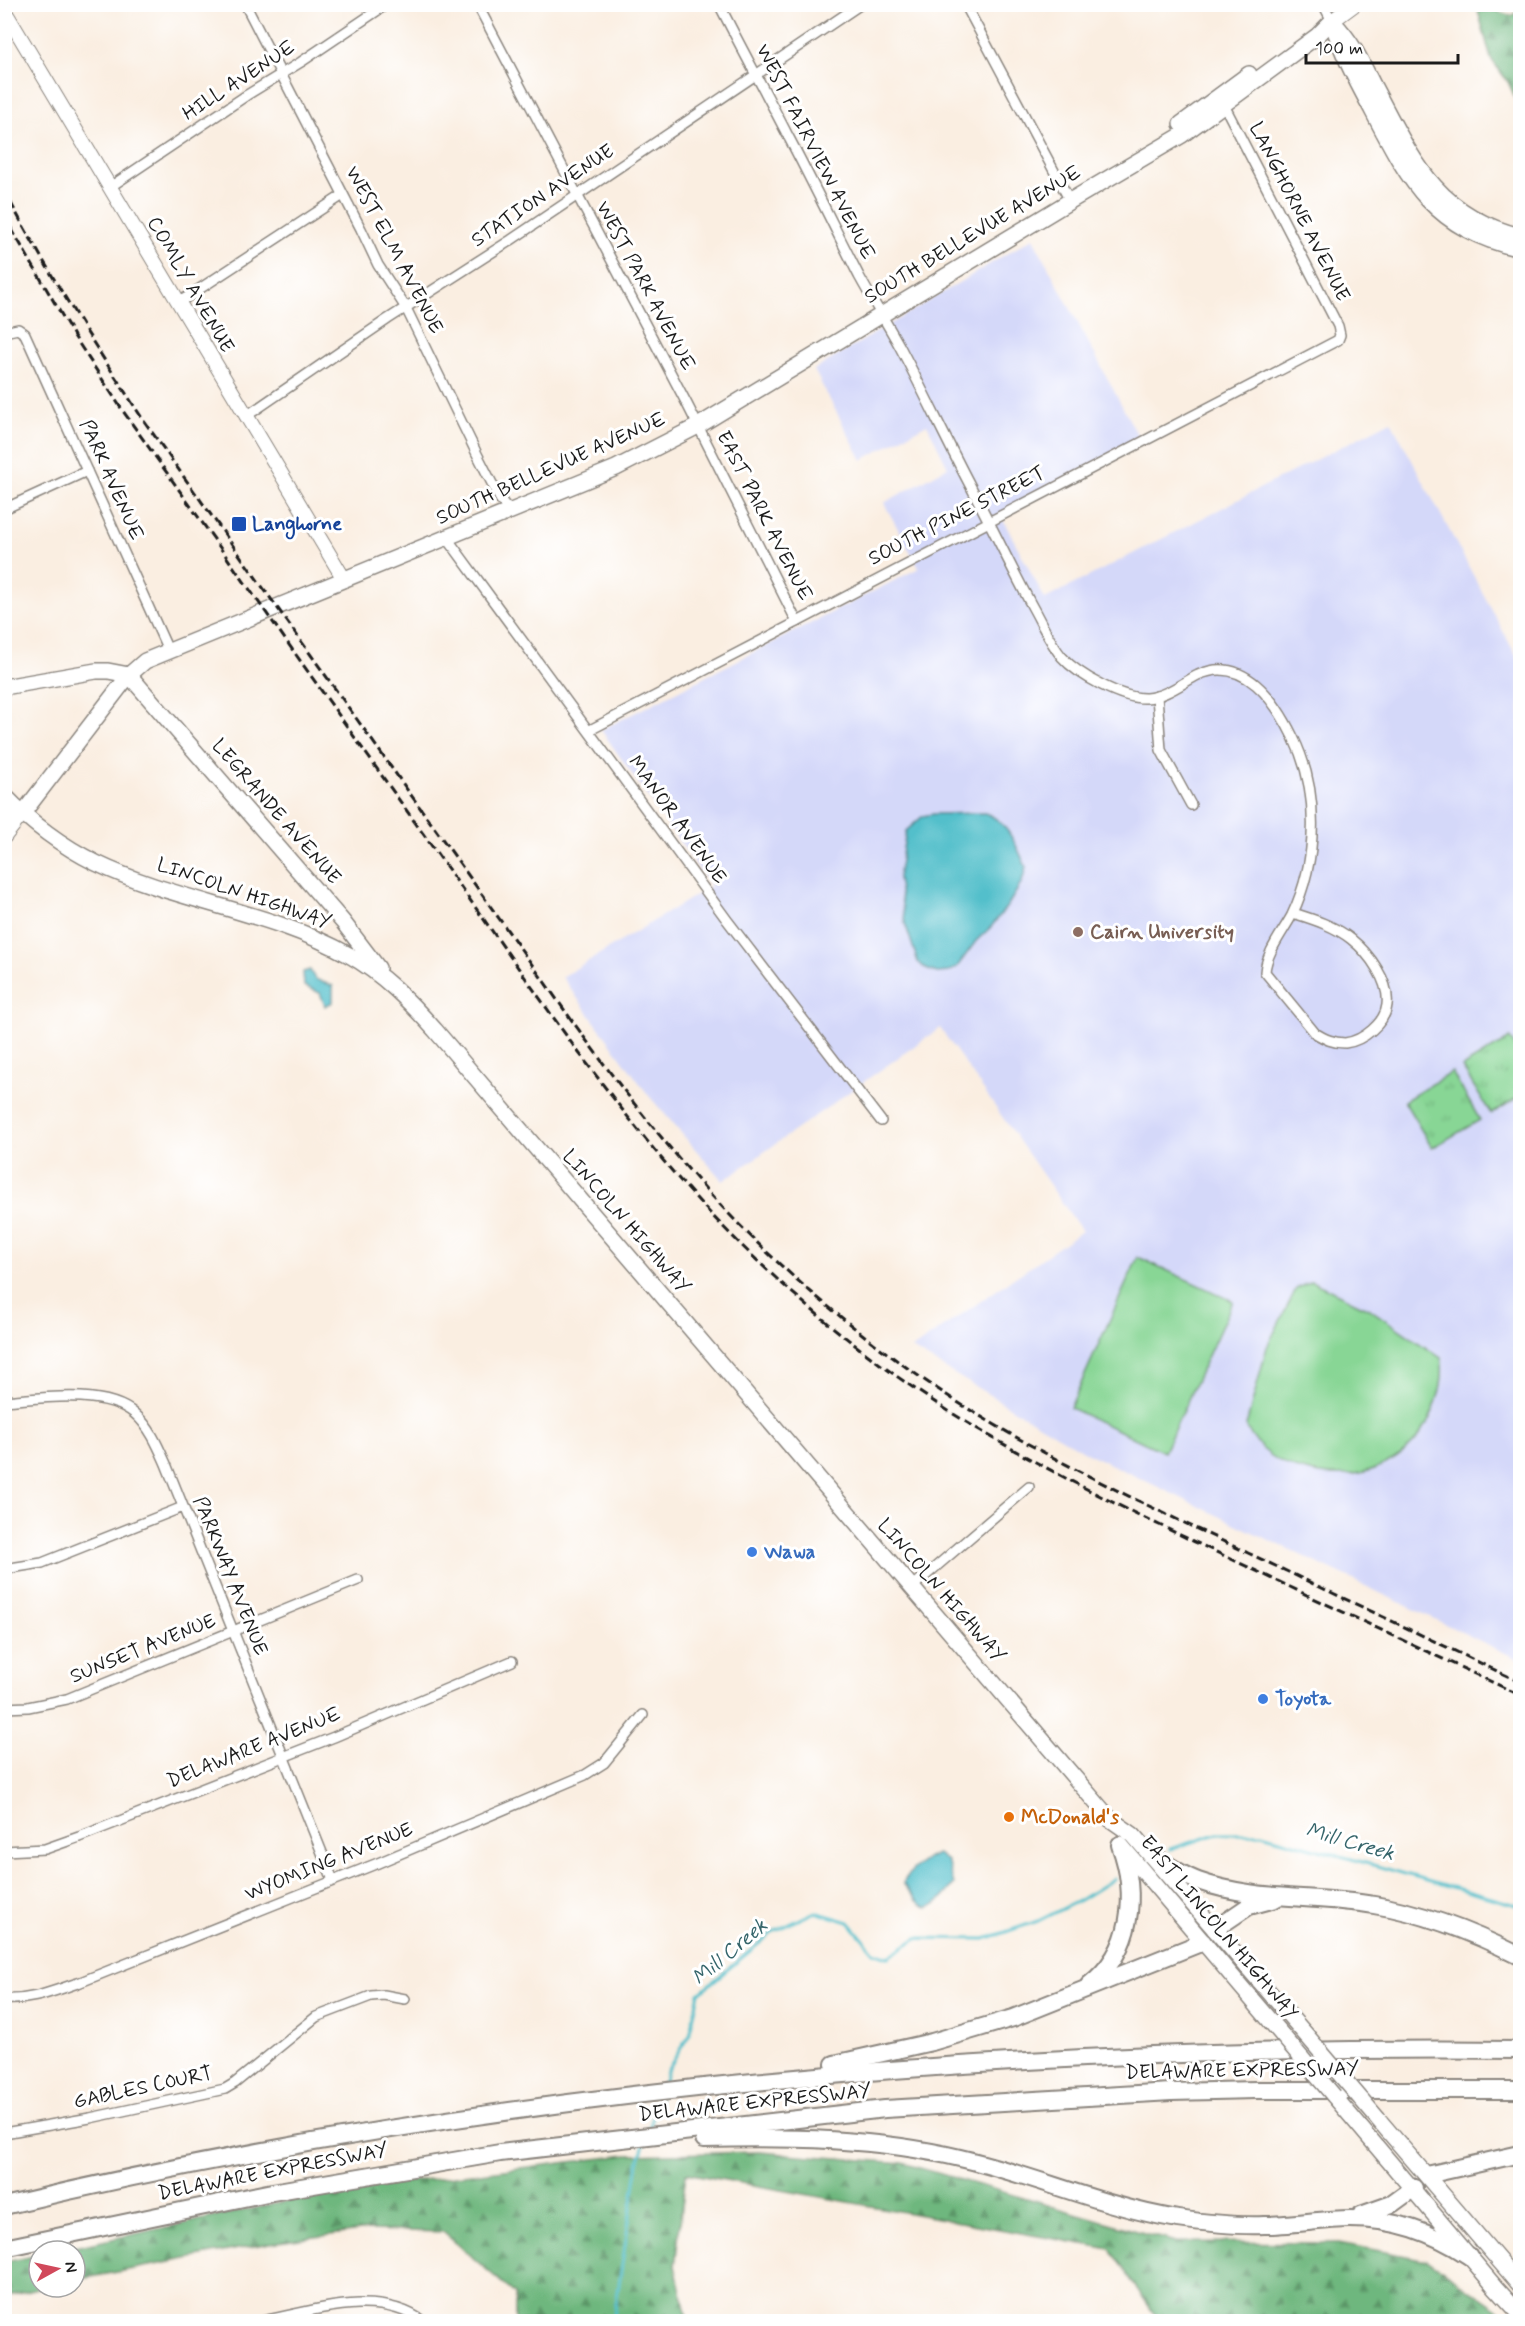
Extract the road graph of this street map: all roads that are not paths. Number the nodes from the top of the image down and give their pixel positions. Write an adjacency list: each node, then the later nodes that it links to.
1 (245, 4): 11 (street, WEST ELM AVENUE)
2 (387, 4): 11 (street, HILL AVENUE)
3 (477, 4): 17 (street, WEST PARK AVENUE)
4 (719, 4): 12 (street, WEST FAIRVIEW AVENUE)
5 (861, 4): 12 (street, STATION AVENUE)
6 (965, 4): 18 (street)
7 (1323, 4): 10 (street)
8 (1355, 4): 10 (street, SOUTH BELLEVUE AVENUE)
9 (4, 10): 15 (street, COMLY AVENUE)
10 (1332, 21): 13 (main road, SOUTH BELLEVUE AVENUE); 14 (main road, SOUTH BELLEVUE AVENUE); 19 (main road); 20 (main road)
11 (280, 74): 15 (street, HILL AVENUE); 16 (street, WEST ELM AVENUE)
12 (756, 76): 17 (street, STATION AVENUE); 23 (street, WEST FAIRVIEW AVENUE)
13 (1224, 105): 14 (main road, SOUTH BELLEVUE AVENUE); 25 (street, LANGHORNE AVENUE)
14 (1125, 168): 18 (main road, SOUTH BELLEVUE AVENUE)
15 (110, 187): 21 (street, COMLY AVENUE)
16 (343, 195): 21 (street); 22 (street, WEST ELM AVENUE)
17 (576, 196): 22 (street, STATION AVENUE); 27 (street, WEST PARK AVENUE)
18 (1070, 201): 23 (main road, SOUTH BELLEVUE AVENUE)
19 (1521, 236)
20 (1521, 249)
21 (178, 303): 26 (street, COMLY AVENUE)
22 (406, 308): 26 (street, STATION AVENUE); 30 (street, WEST ELM AVENUE)
23 (881, 315): 27 (main road, SOUTH BELLEVUE AVENUE); 31 (street, WEST FAIRVIEW AVENUE)
24 (4, 332): 28 (street, PARK AVENUE)
25 (1340, 335): 31 (street, SOUTH PINE STREET)
26 (245, 417): 33 (street, COMLY AVENUE)
27 (698, 426): 30 (main road, SOUTH BELLEVUE AVENUE); 34 (street, EAST PARK AVENUE)
28 (87, 471): 29 (street); 35 (street, PARK AVENUE)
29 (4, 509)
30 (510, 512): 32 (main road, SOUTH BELLEVUE AVENUE)
31 (989, 524): 34 (street, SOUTH PINE STREET); 38 (street, WEST FAIRVIEW AVENUE)
32 (447, 538): 33 (main road, SOUTH BELLEVUE AVENUE); 39 (street, MANOR AVENUE)
33 (344, 579): 35 (main road, SOUTH BELLEVUE AVENUE)
34 (797, 622): 39 (street, SOUTH PINE STREET)
35 (168, 650): 36 (main road, SOUTH BELLEVUE AVENUE)
36 (129, 675): 37 (main road); 42 (main road, SOUTH BELLEVUE AVENUE); 45 (main road, LEGRANDE AVENUE)
37 (4, 687)
38 (1157, 696): 41 (street); 44 (street)
39 (590, 730): 46 (street, MANOR AVENUE)
40 (4, 795): 42 (main road, LINCOLN HIGHWAY)
41 (1191, 805)
42 (23, 813): 43 (street); 45 (main road, LINCOLN HIGHWAY)
43 (4, 837)
44 (1293, 913): 44 (street)
45 (387, 981): 52 (main road, LINCOLN HIGHWAY)
46 (881, 1121)
47 (4, 1401): 49 (street, PARKWAY AVENUE)
48 (1029, 1487): 52 (street)
49 (183, 1507): 50 (street); 53 (street, PARKWAY AVENUE)
50 (4, 1569)
51 (358, 1580): 53 (street, SUNSET AVENUE)
52 (911, 1588): 58 (main road, LINCOLN HIGHWAY)
53 (234, 1632): 55 (street, SUNSET AVENUE); 57 (street, PARKWAY AVENUE)
54 (512, 1661): 57 (street, DELAWARE AVENUE)
55 (4, 1708)
56 (643, 1715): 62 (street, WYOMING AVENUE)
57 (283, 1757): 60 (street, DELAWARE AVENUE); 62 (street, PARKWAY AVENUE)
58 (1110, 1819): 59 (main road, EAST LINCOLN HIGHWAY); 61 (main road, EAST LINCOLN HIGHWAY)
59 (1120, 1845): 65 (main road, EAST LINCOLN HIGHWAY); 67 (highway)
60 (4, 1851)
61 (1150, 1854): 63 (highway); 64 (main road, EAST LINCOLN HIGHWAY)
62 (333, 1880): 68 (street, WYOMING AVENUE)
63 (1288, 1897): 64 (highway); 66 (highway)
64 (1215, 1929): 65 (main road); 76 (main road, EAST LINCOLN HIGHWAY, bridge)
65 (1203, 1942): 67 (highway); 77 (main road, EAST LINCOLN HIGHWAY, bridge)
66 (1521, 1956)
67 (1080, 1992): 71 (highway)
68 (4, 1999)
69 (405, 1999): 73 (street, GABLES COURT)
70 (1521, 2050): 71 (highway, DELAWARE EXPRESSWAY)
71 (767, 2079): 78 (highway, DELAWARE EXPRESSWAY)
72 (1521, 2090): 74 (highway, DELAWARE EXPRESSWAY)
73 (4, 2133)
74 (664, 2137): 79 (highway); 80 (highway, DELAWARE EXPRESSWAY)
75 (1521, 2154): 76 (highway)
76 (1426, 2175): 77 (main road); 82 (main road, EAST LINCOLN HIGHWAY)
77 (1414, 2188): 79 (highway); 81 (main road, EAST LINCOLN HIGHWAY)
78 (4, 2206)
79 (1349, 2219): 81 (highway)
80 (4, 2248)
81 (1469, 2256): 83 (main road, EAST LINCOLN HIGHWAY)
82 (1521, 2285)
83 (1508, 2302): 84 (main road, EAST LINCOLN HIGHWAY); 87 (main road)
84 (1521, 2314)
85 (258, 2322): 86 (street)
86 (424, 2322)
87 (1513, 2322)

